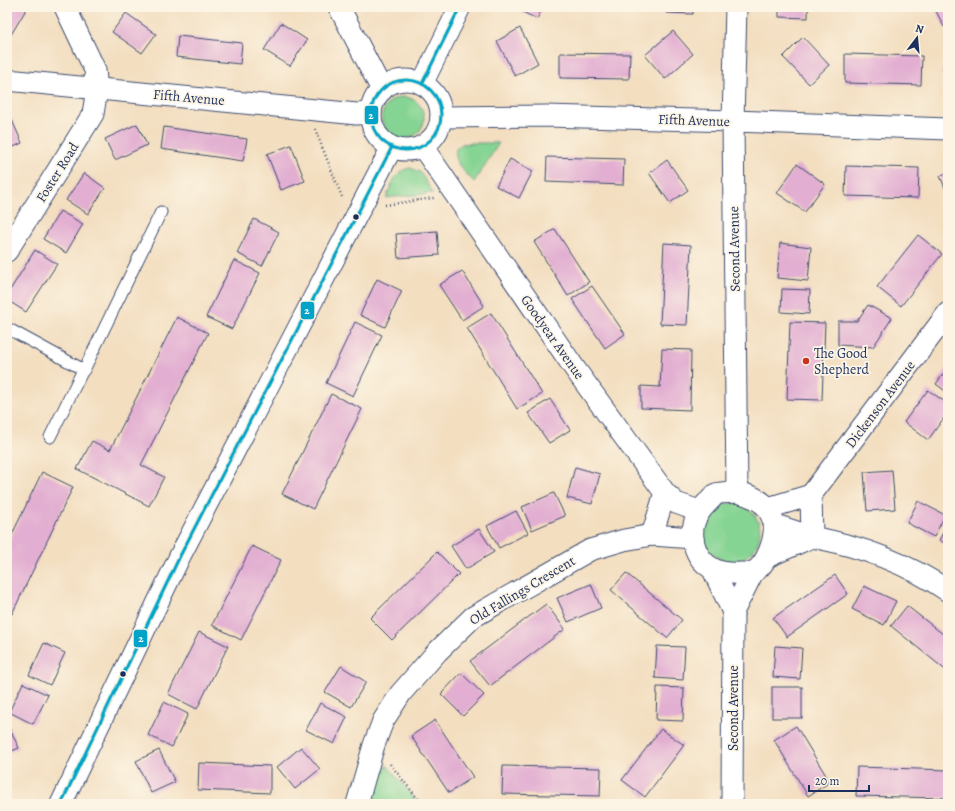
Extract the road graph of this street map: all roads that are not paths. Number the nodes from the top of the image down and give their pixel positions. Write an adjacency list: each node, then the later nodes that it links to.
1 (65, 7): 7 (street, Foster Road)
2 (339, 7): 8 (street)
3 (460, 7): 6 (street)
4 (736, 7): 11 (street, Second Avenue)
5 (7, 80): 7 (street, Fifth Avenue)
6 (422, 84): 8 (street); 10 (street)
7 (97, 89): 9 (street, Fifth Avenue); 16 (street, Foster Road)
8 (382, 90): 9 (street)
9 (371, 113): 14 (street)
10 (441, 117): 11 (street, Fifth Avenue); 13 (street)
11 (733, 121): 12 (street, Fifth Avenue); 21 (street, Second Avenue)
12 (948, 129)
13 (422, 146): 14 (street); 22 (street, Goodyear Avenue)
14 (392, 147): 34 (street)
15 (161, 212): 19 (lane)
16 (7, 251)
17 (948, 313): 23 (street, Dickenson Avenue)
18 (7, 328): 19 (lane)
19 (83, 370): 20 (lane)
20 (50, 437)
21 (737, 492): 24 (street); 25 (street)
22 (665, 493): 24 (street, Goodyear Avenue); 26 (street)
23 (811, 495): 25 (street); 27 (street)
24 (699, 511): 28 (street)
25 (771, 517): 27 (street); 29 (street)
26 (652, 535): 28 (street, Old Fallings Crescent); 35 (street, Old Fallings Crescent)
27 (812, 537): 29 (street); 32 (street)
28 (693, 538): 30 (street)
29 (767, 557): 31 (street)
30 (713, 570): 31 (street); 33 (street, Second Avenue)
31 (753, 572): 33 (street, Second Avenue)
32 (948, 591)
33 (733, 612): 36 (street, Second Avenue)
34 (60, 804)
35 (357, 804)
36 (732, 804)

